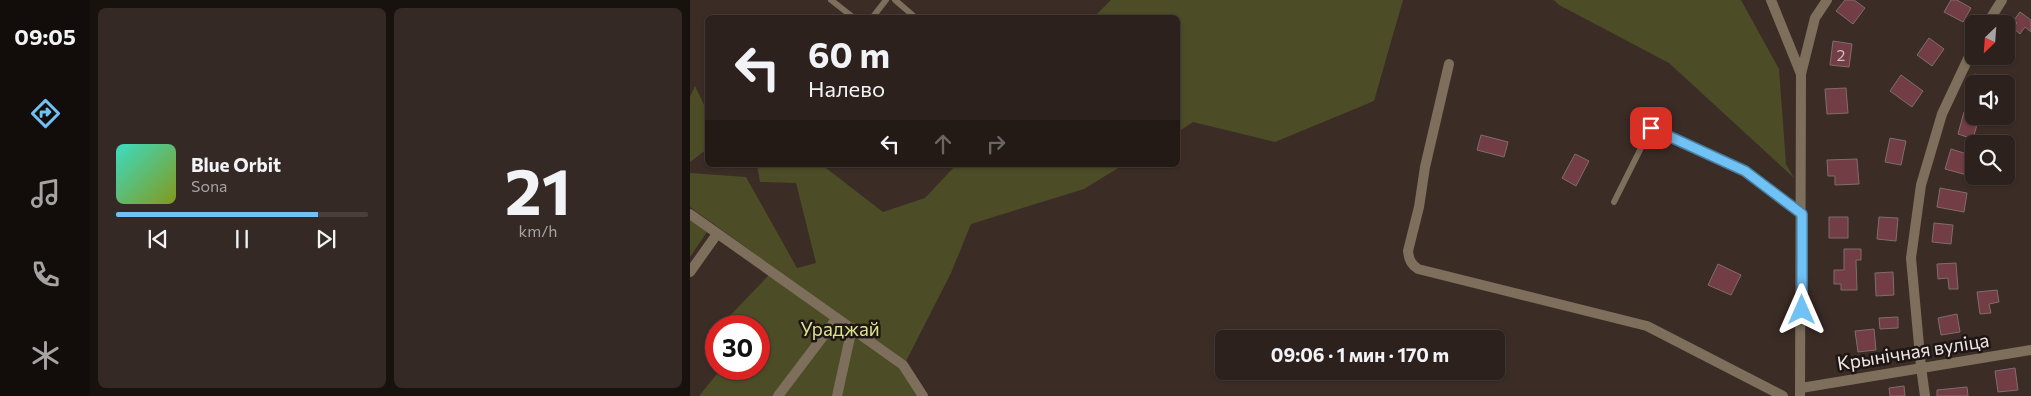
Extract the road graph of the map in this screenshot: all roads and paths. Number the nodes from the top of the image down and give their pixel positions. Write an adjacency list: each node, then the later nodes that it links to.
1 (831, 0): 7 (lane)
2 (886, 0): 8 (lane)
3 (895, 0): 9 (lane)
4 (1771, 0): 13 (street)
5 (1827, 0): 13 (street)
6 (2002, 0): 10 (street)
7 (850, 15)
8 (874, 15)
9 (912, 15)
10 (1993, 15)
11 (1449, 64): 27 (street)
12 (1965, 65): 22 (street)
13 (1801, 74): 16 (street)
14 (1614, 202): 16 (lane)
15 (690, 214): 17 (street)
16 (1802, 214): 23 (street)
17 (717, 234): 18 (street); 19 (street)
18 (690, 272)
19 (837, 318): 20 (street); 24 (street)
20 (852, 328): 25 (street); 26 (street)
21 (2031, 350): 22 (street, Крынічная вуліца)
22 (1921, 367): 23 (street, Крынічная вуліца); 28 (street)
23 (1801, 392)
24 (778, 396)
25 (837, 396)
26 (923, 396)
27 (1783, 396)
28 (1925, 396)

